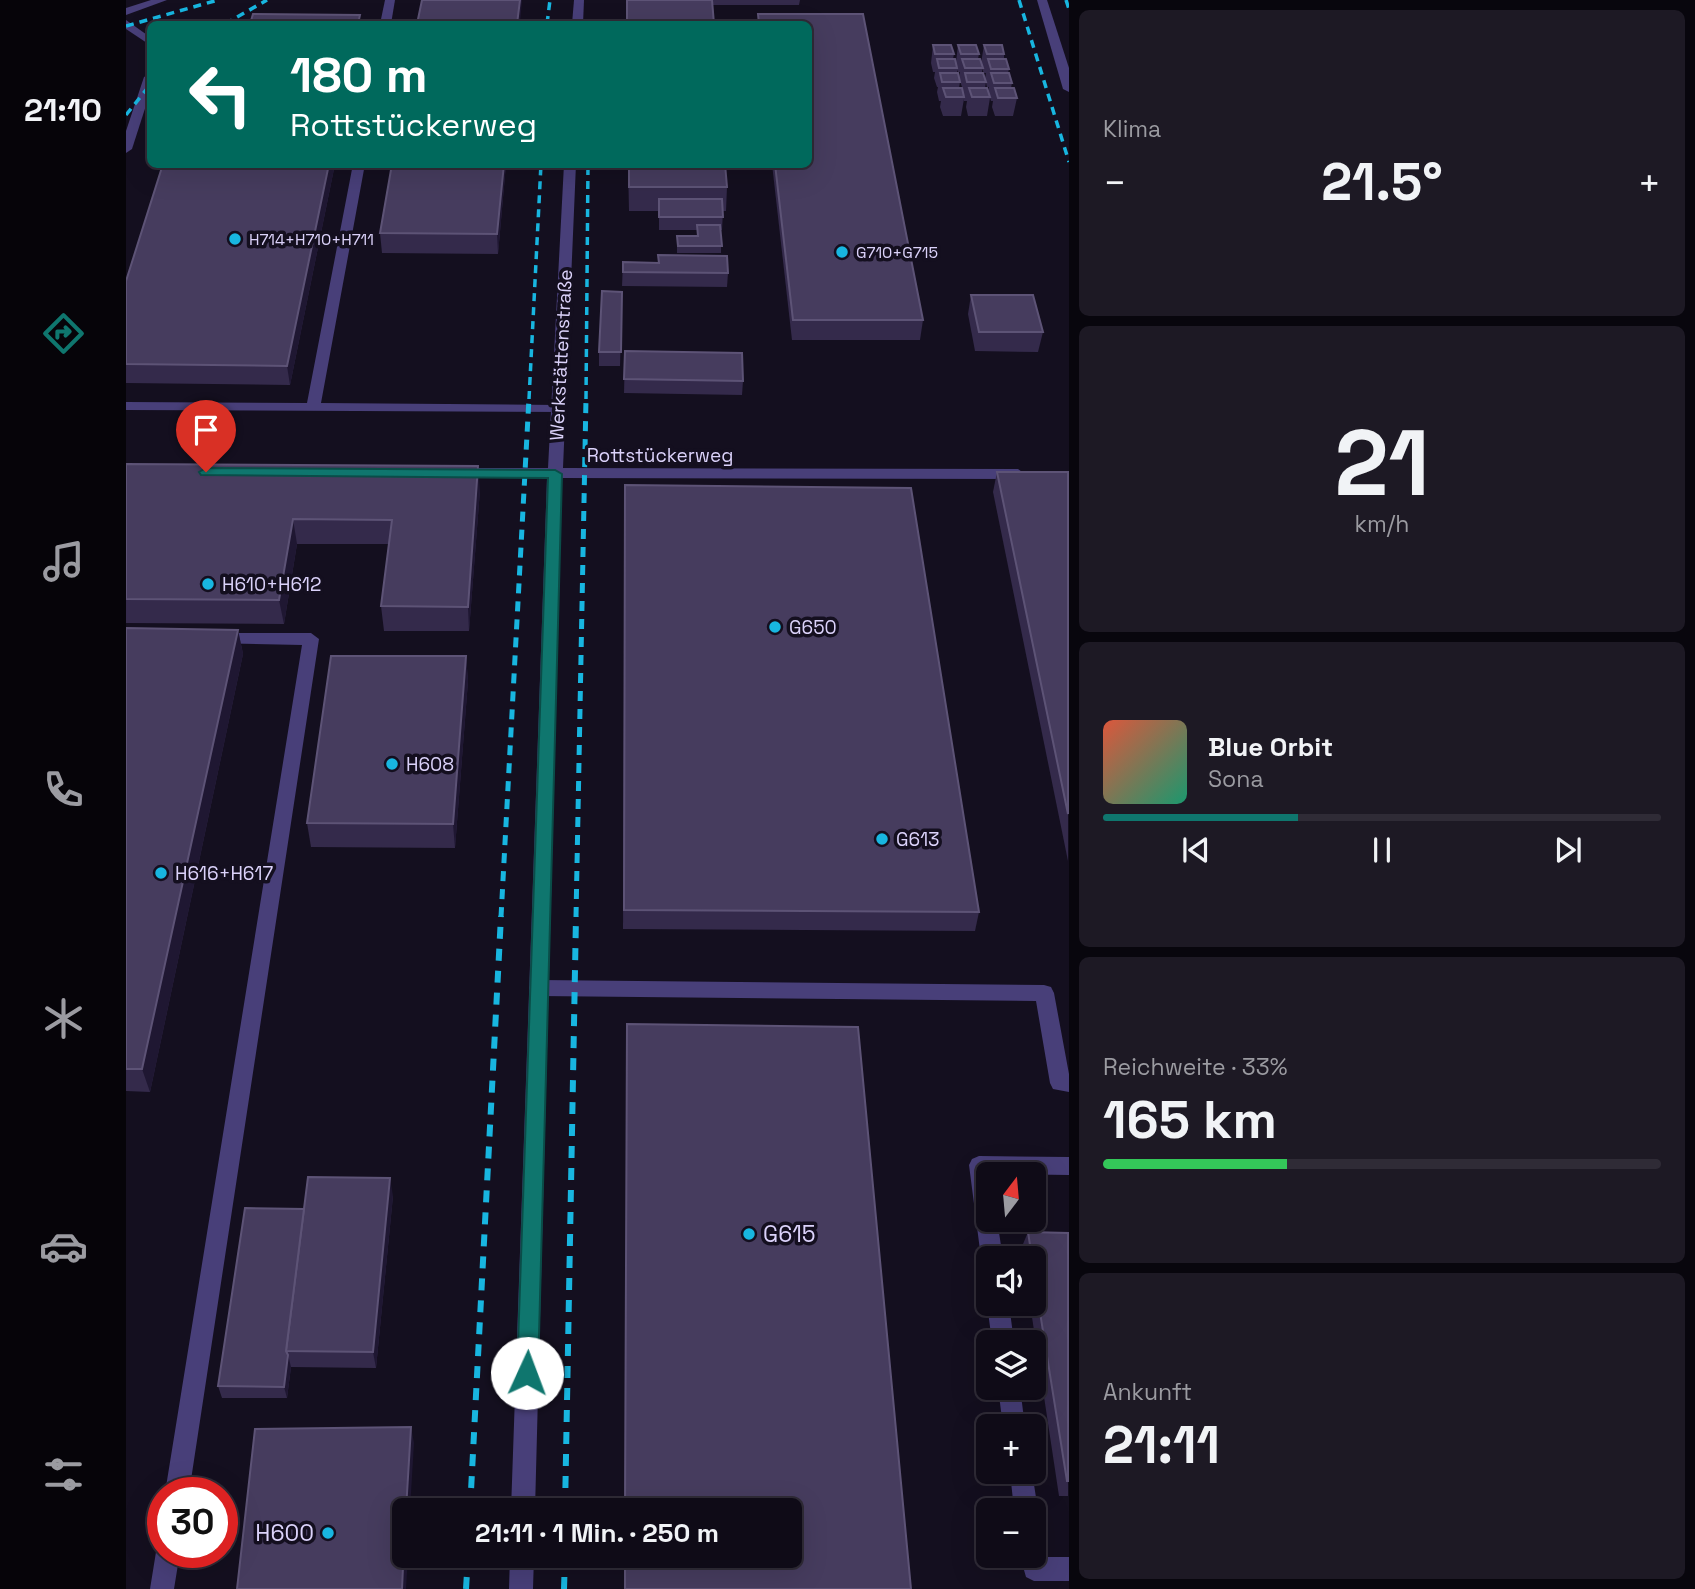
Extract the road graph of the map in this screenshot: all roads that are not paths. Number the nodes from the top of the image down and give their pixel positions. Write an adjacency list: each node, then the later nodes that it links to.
1 (162, 0): 5 (street)
2 (390, 0): 6 (street)
3 (579, 0): 7 (street)
4 (1042, 0): 11 (street)
5 (126, 12)
6 (386, 21)
7 (578, 21)
8 (126, 23): 9 (street)
9 (147, 40)
10 (147, 86): 12 (street)
11 (1069, 89)
12 (126, 149)
13 (358, 168): 16 (street)
14 (570, 168): 17 (street, Werkstättenstraße)
15 (126, 407): 16 (street)
16 (313, 407): 17 (street)
17 (558, 409): 19 (street, Werkstättenstraße)
18 (442, 473): 19 (street, Rottstückerweg)
19 (555, 474): 20 (street, Rottstückerweg); 22 (street, Werkstättenstraße)
20 (1041, 474)
21 (205, 639): 26 (street)
22 (539, 988): 23 (street); 27 (street, Werkstättenstraße)
23 (1069, 1083)
24 (1069, 1166): 25 (street)
25 (990, 1246)
26 (180, 1477)
27 (523, 1498)
28 (165, 1568): 32 (street)
29 (522, 1568): 33 (street)
30 (1034, 1568): 31 (street)
31 (1069, 1569)
32 (162, 1589)
33 (521, 1589)

